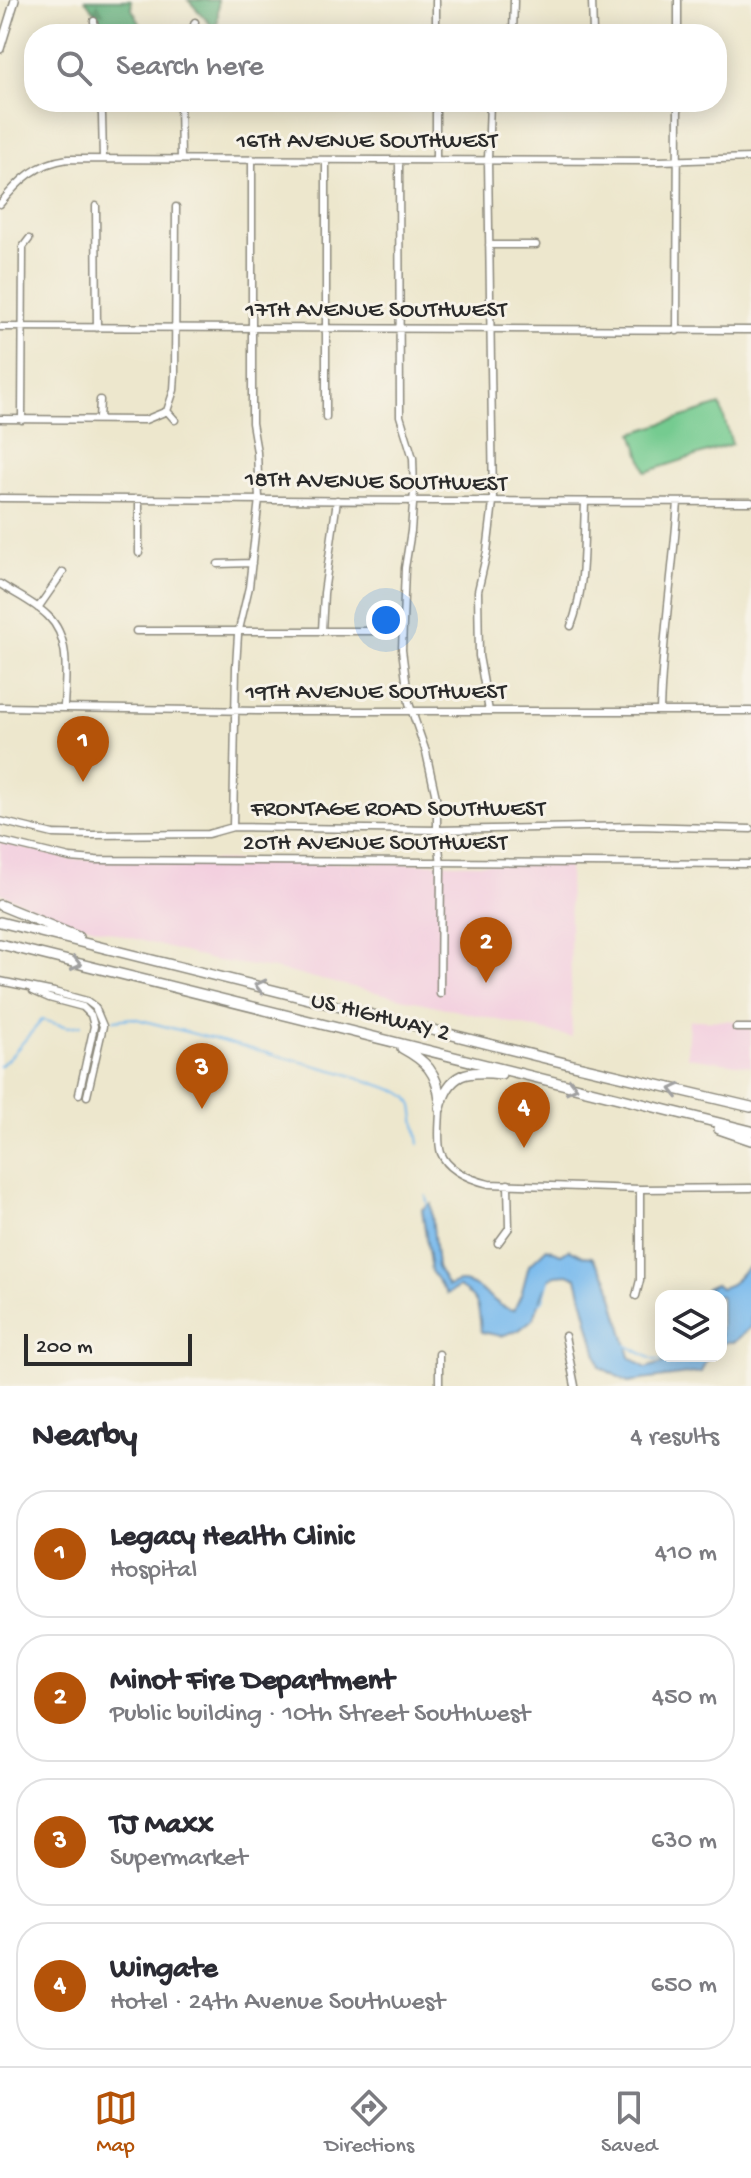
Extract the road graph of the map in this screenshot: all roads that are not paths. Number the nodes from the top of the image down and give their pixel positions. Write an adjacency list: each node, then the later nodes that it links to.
1 (15, 0): 12 (main road)
2 (436, 0): 8 (street)
3 (514, 0): 9 (street)
4 (592, 0): 10 (street)
5 (678, 0): 11 (street)
6 (94, 21): 7 (street)
7 (94, 24)
8 (436, 24)
9 (513, 24)
10 (593, 24)
11 (678, 24)
12 (0, 49)
13 (102, 112): 19 (street)
14 (180, 112): 20 (street)
15 (436, 112): 24 (street)
16 (490, 112): 25 (street)
17 (678, 112): 26 (street)
18 (751, 158): 26 (street, 16TH AVENUE SOUTHWEST)
19 (103, 159): 20 (street, 16TH AVENUE SOUTHWEST); 27 (street, 16TH AVENUE SOUTHWEST)
20 (181, 159): 21 (street, 16TH AVENUE SOUTHWEST)
21 (252, 159): 22 (street, 16TH AVENUE SOUTHWEST); 37 (street)
22 (326, 160): 23 (street, 16TH AVENUE SOUTHWEST); 38 (street)
23 (399, 160): 24 (street, 16TH AVENUE SOUTHWEST); 39 (street)
24 (436, 160): 25 (street, 16TH AVENUE SOUTHWEST)
25 (488, 160): 26 (street, 16TH AVENUE SOUTHWEST); 31 (street)
26 (677, 161): 42 (street)
27 (0, 204)
28 (96, 206): 35 (street)
29 (176, 207): 36 (street)
30 (29, 239): 34 (street)
31 (489, 245): 32 (street); 40 (street)
32 (536, 245)
33 (0, 327): 34 (street, 17TH AVENUE SOUTHWEST)
34 (23, 328): 35 (street, 17TH AVENUE SOUTHWEST); 48 (street)
35 (97, 328): 36 (street, 17TH AVENUE SOUTHWEST)
36 (174, 328): 37 (street, 17TH AVENUE SOUTHWEST); 44 (street)
37 (251, 329): 38 (street, 17TH AVENUE SOUTHWEST); 52 (street)
38 (325, 329): 39 (street, 17TH AVENUE SOUTHWEST); 45 (street)
39 (400, 329): 40 (street, 17TH AVENUE SOUTHWEST); 54 (street)
40 (490, 329): 42 (street, 17TH AVENUE SOUTHWEST); 55 (street)
41 (751, 330): 42 (street, 17TH AVENUE SOUTHWEST)
42 (677, 331)
43 (100, 400): 47 (street)
44 (167, 411): 47 (street); 49 (street)
45 (326, 417)
46 (0, 419): 48 (street)
47 (99, 419): 48 (street)
48 (22, 420)
49 (175, 420)
50 (0, 498): 51 (street, 18TH AVENUE SOUTHWEST)
51 (139, 499): 52 (street, 18TH AVENUE SOUTHWEST); 59 (street)
52 (259, 499): 53 (street, 18TH AVENUE SOUTHWEST); 60 (street)
53 (337, 500): 54 (street, 18TH AVENUE SOUTHWEST); 68 (street)
54 (413, 501): 55 (street, 18TH AVENUE SOUTHWEST); 69 (street)
55 (493, 502): 58 (street, 18TH AVENUE SOUTHWEST); 74 (street)
56 (678, 502): 57 (street, 18TH AVENUE SOUTHWEST); 58 (street, 18TH AVENUE SOUTHWEST); 75 (street)
57 (751, 502)
58 (585, 503): 65 (street)
59 (139, 553)
60 (252, 563): 61 (street); 67 (street)
61 (218, 564)
62 (63, 572): 64 (street)
63 (0, 584): 64 (street)
64 (38, 608): 71 (street)
65 (571, 626)
66 (136, 631): 67 (street)
67 (239, 631): 68 (street); 72 (street)
68 (322, 631): 69 (street)
69 (402, 631): 73 (street)
70 (0, 707): 71 (street, 19TH AVENUE SOUTHWEST)
71 (64, 707): 72 (street, 19TH AVENUE SOUTHWEST)
72 (235, 710): 73 (street, 19TH AVENUE SOUTHWEST); 78 (street)
73 (411, 711): 74 (street, 19TH AVENUE SOUTHWEST); 80 (street)
74 (489, 711): 75 (street, 19TH AVENUE SOUTHWEST)
75 (660, 711): 76 (street, 19TH AVENUE SOUTHWEST)
76 (751, 711)
77 (0, 821): 78 (street, FRONTAGE ROAD SOUTHWEST)
78 (233, 827): 80 (street, FRONTAGE ROAD SOUTHWEST)
79 (751, 829): 80 (street, FRONTAGE ROAD SOUTHWEST)
80 (437, 830): 82 (street)
81 (0, 841): 82 (street, 20TH AVENUE SOUTHWEST)
82 (441, 864): 83 (street, 20TH AVENUE SOUTHWEST); 89 (street)
83 (751, 864)
84 (0, 905): 87 (highway)
85 (0, 922): 87 (highway, US HIGHWAY 2)
86 (0, 944): 92 (highway, US HIGHWAY 2, one-way to 92)
87 (134, 957): 95 (highway, US HIGHWAY 2, one-way to 87)
88 (0, 981): 94 (street)
89 (440, 994)
90 (736, 1028): 91 (street)
91 (751, 1028)
92 (383, 1039): 93 (highway, US HIGHWAY 2); 96 (highway)
93 (540, 1079): 96 (highway); 97 (highway, US HIGHWAY 2, one-way to 97)
94 (83, 1095)
95 (751, 1107)
96 (440, 1108): 100 (street)
97 (671, 1111): 98 (highway, US HIGHWAY 2); 99 (highway)
98 (751, 1131)
99 (751, 1140)
100 (508, 1184): 102 (street); 103 (street)
101 (751, 1188): 102 (street)
102 (640, 1189): 104 (street)
103 (498, 1243)
104 (636, 1296)
105 (565, 1336): 108 (street)
106 (439, 1354): 107 (street)
107 (439, 1386)
108 (575, 1386)

